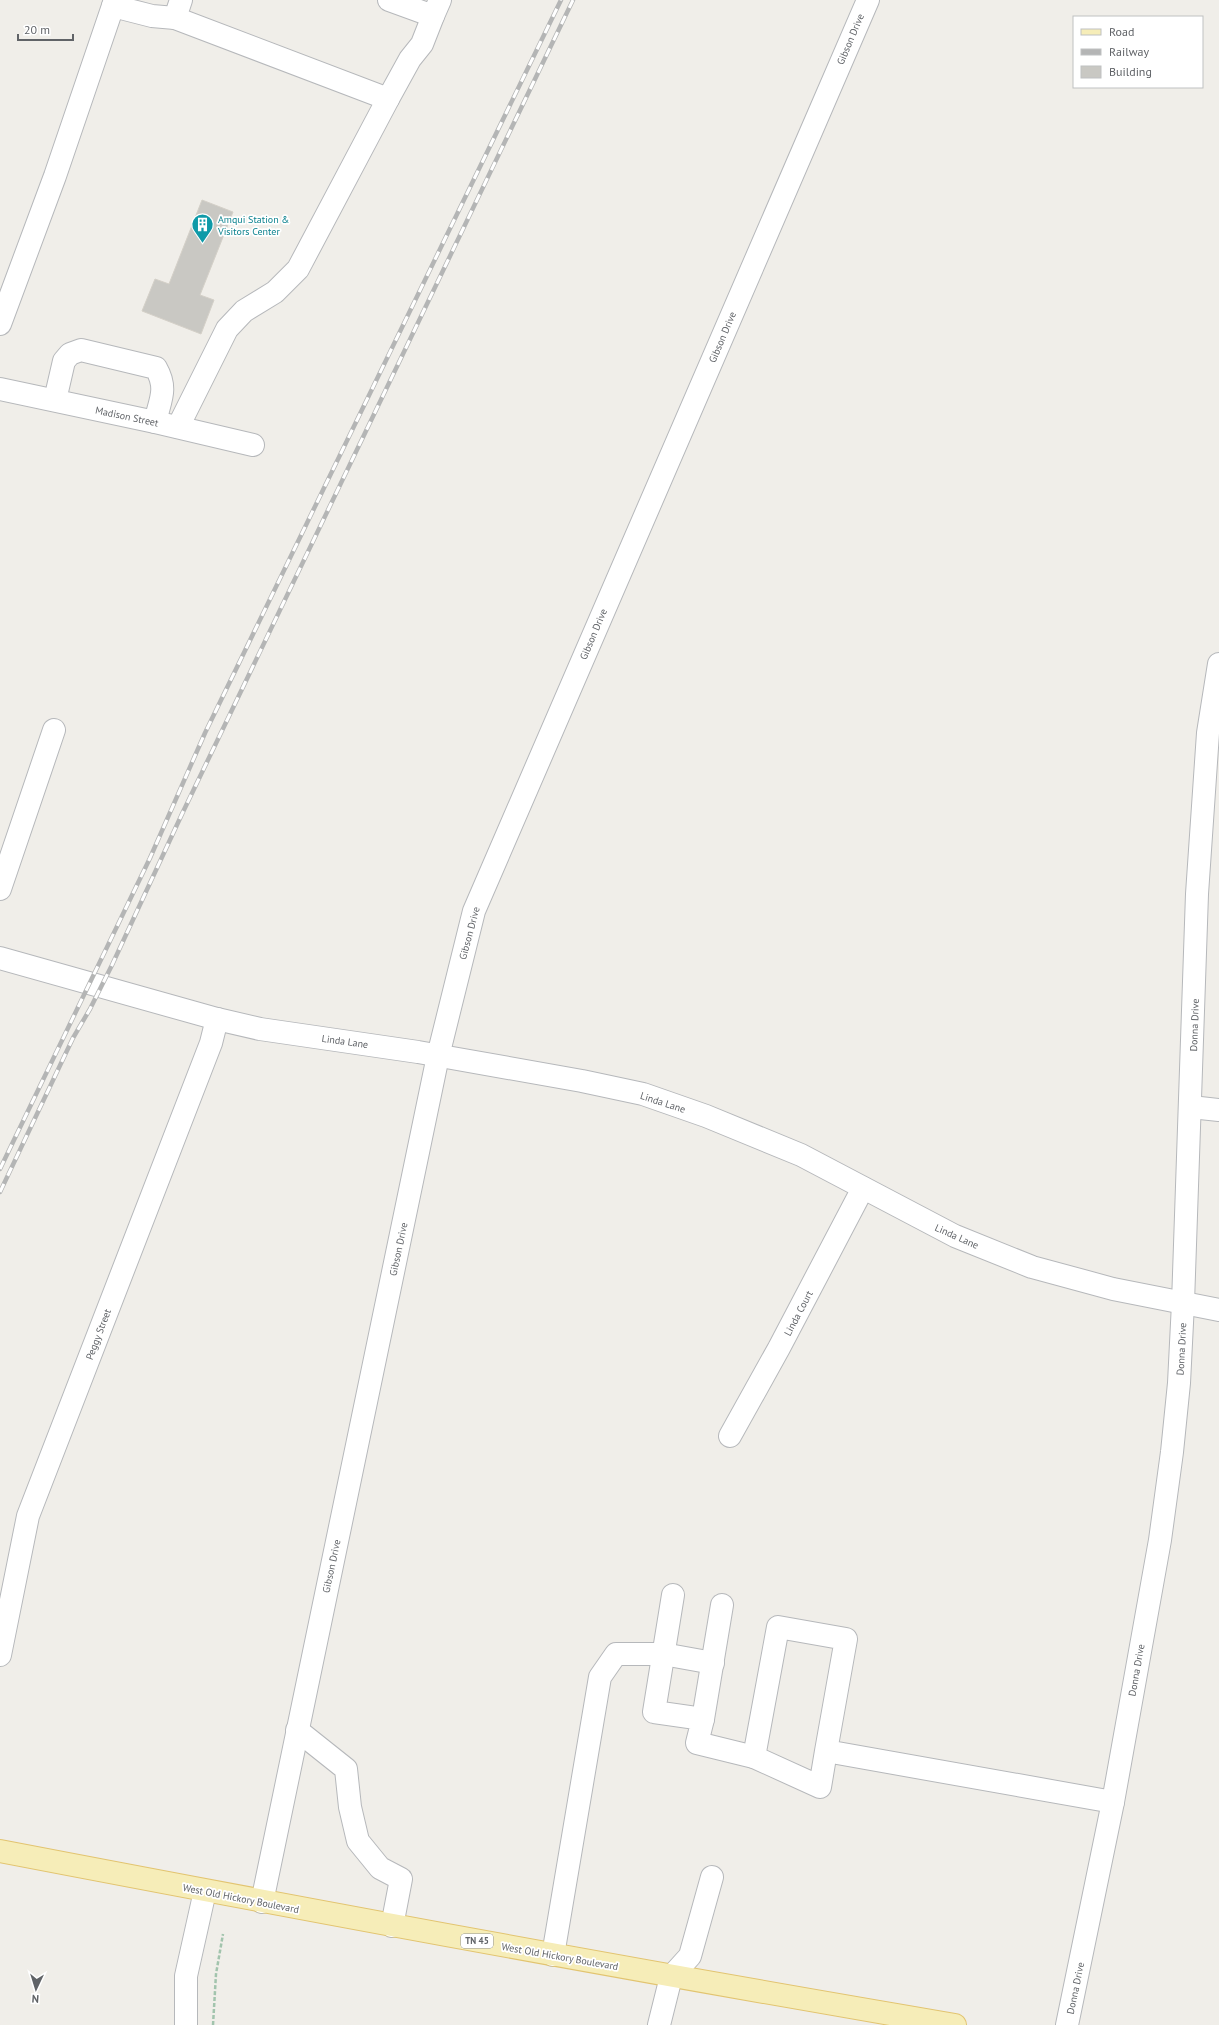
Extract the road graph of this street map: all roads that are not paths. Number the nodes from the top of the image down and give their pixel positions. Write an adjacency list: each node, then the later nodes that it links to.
1 (389, 0): 4 (street)
2 (868, 0): 18 (street, Gibson Drive)
3 (114, 3): 5 (street); 7 (street)
4 (436, 8): 6 (street)
5 (178, 9): 6 (street)
6 (388, 99): 11 (street)
7 (0, 324)
8 (0, 389): 9 (street, Madison Street)
9 (55, 400): 10 (street, Madison Street); 10 (street)
10 (155, 422): 11 (street, Madison Street)
11 (178, 427): 12 (street, Madison Street)
12 (253, 445)
13 (1219, 664): 19 (street, Donna Drive)
14 (54, 730): 15 (street)
15 (0, 889)
16 (0, 958): 17 (street, Linda Lane)
17 (217, 1019): 18 (street, Linda Lane); 28 (street, Peggy Street)
18 (438, 1056): 21 (street, Linda Lane); 31 (street, Gibson Drive)
19 (1191, 1107): 20 (street); 22 (street, Donna Drive)
20 (1219, 1110)
21 (864, 1188): 22 (street, Linda Lane); 24 (street, Linda Court)
22 (1183, 1303): 23 (street, Linda Lane); 34 (street, Donna Drive)
23 (1219, 1310)
24 (730, 1436)
25 (673, 1595): 27 (street)
26 (722, 1606): 29 (street)
27 (663, 1654): 29 (street); 30 (street); 40 (street)
28 (0, 1655)
29 (713, 1663): 30 (street)
30 (703, 1719): 33 (street)
31 (296, 1730): 38 (street, Gibson Drive); 39 (street)
32 (826, 1751): 33 (street); 33 (street); 34 (street)
33 (754, 1757)
34 (1113, 1802): 45 (street, Donna Drive)
35 (0, 1851): 37 (main road, West Old Hickory Boulevard / TN 45)
36 (712, 1877): 41 (street)
37 (205, 1891): 38 (main road, West Old Hickory Boulevard / TN 45); 42 (street)
38 (262, 1902): 39 (main road, West Old Hickory Boulevard / TN 45)
39 (392, 1926): 40 (main road, West Old Hickory Boulevard / TN 45)
40 (553, 1955): 41 (main road, West Old Hickory Boulevard / TN 45)
41 (671, 1977): 43 (street); 44 (main road, West Old Hickory Boulevard / TN 45)
42 (186, 2025)
43 (659, 2025)
44 (955, 2025)
45 (1067, 2025)

